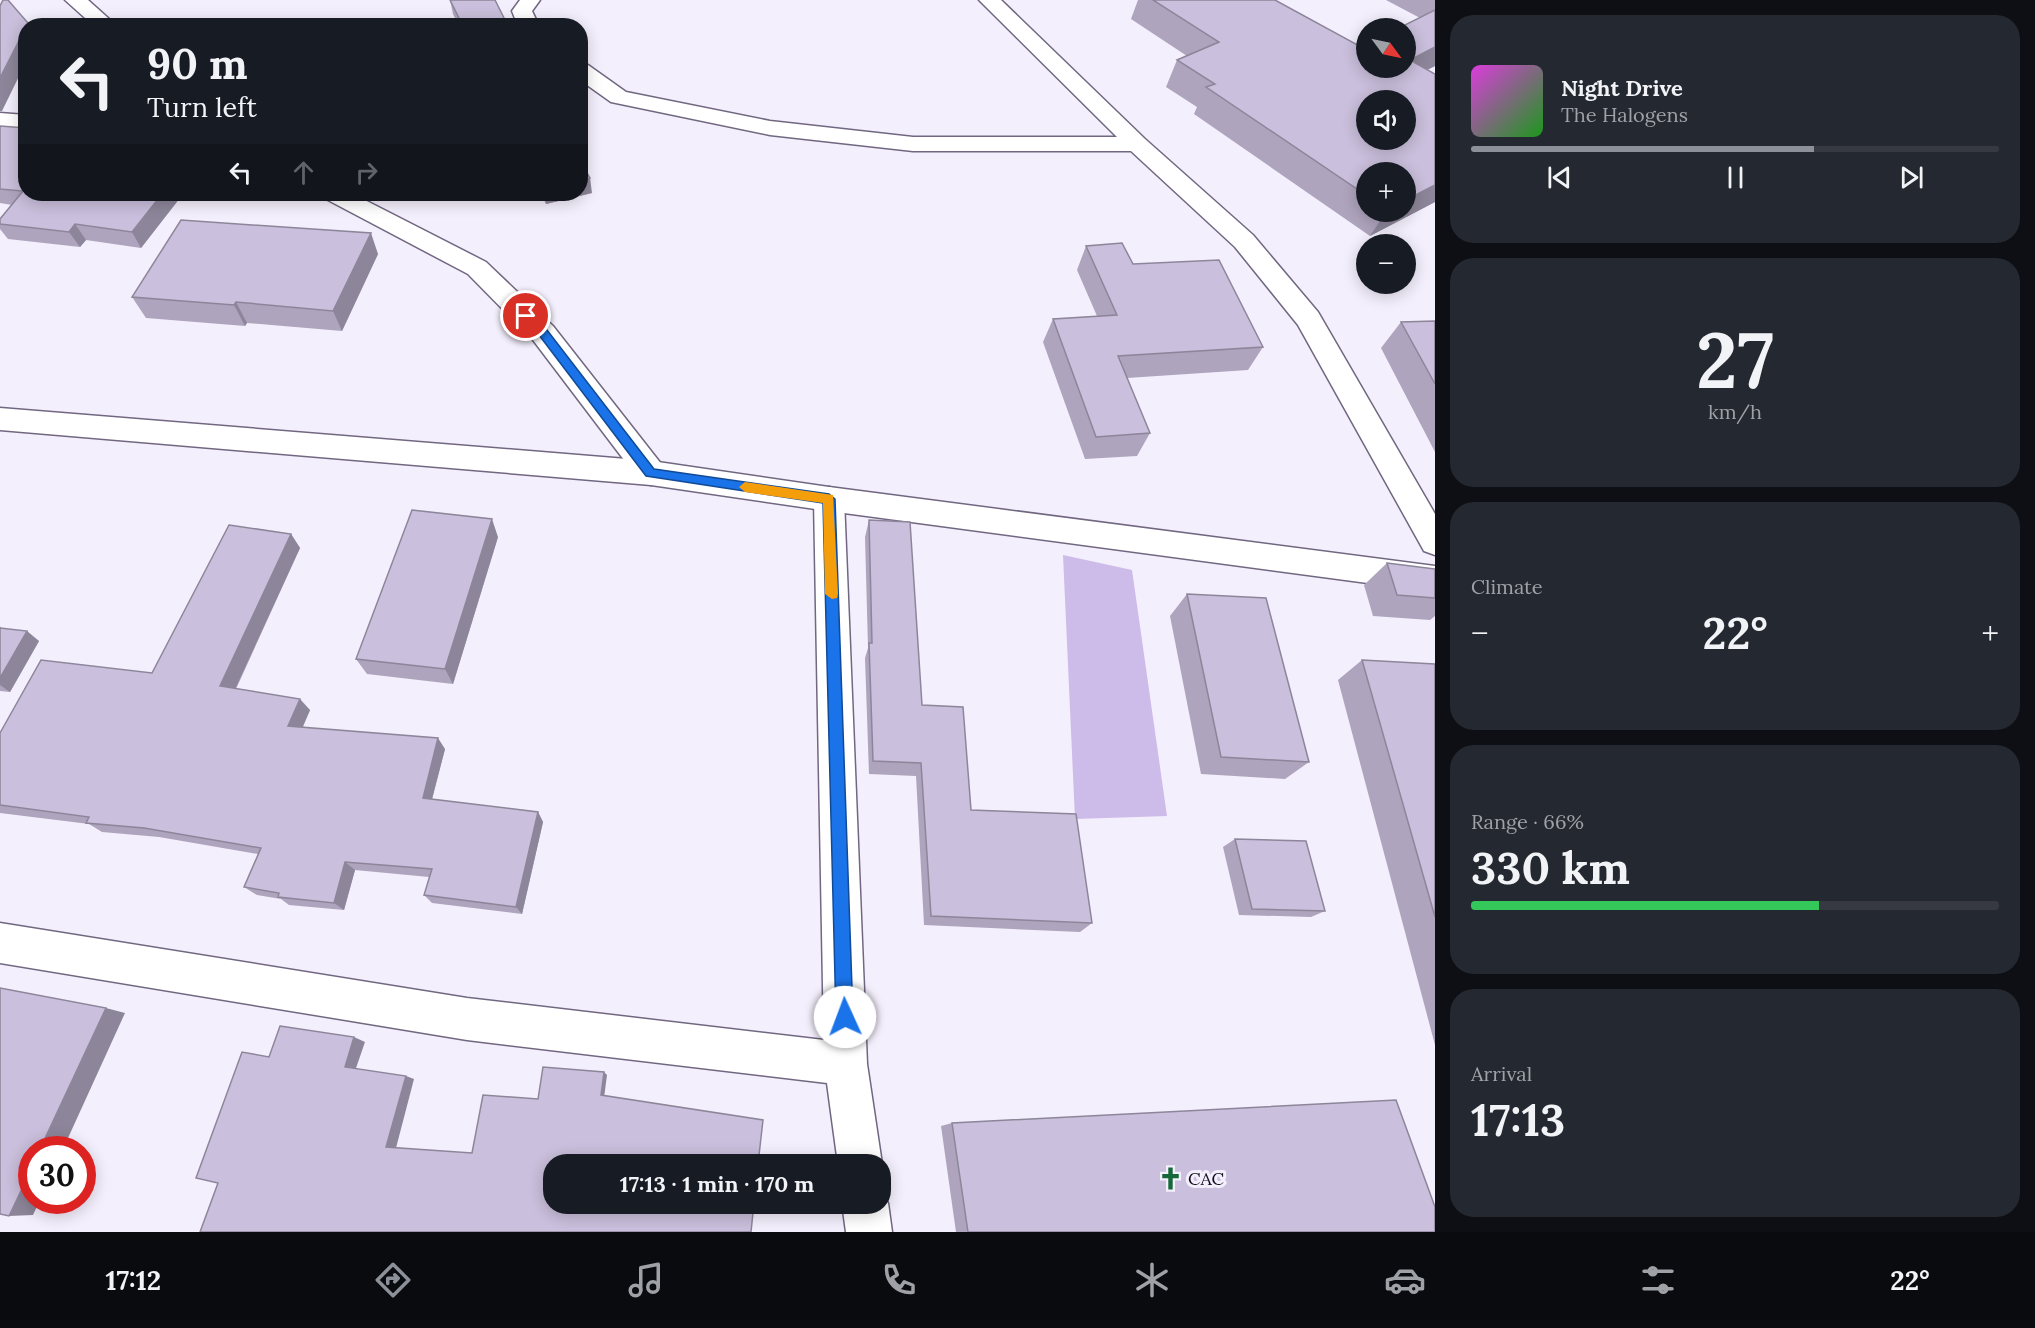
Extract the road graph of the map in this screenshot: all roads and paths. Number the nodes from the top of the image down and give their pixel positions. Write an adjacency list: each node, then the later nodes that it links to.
1 (75, 0): 4 (street)
2 (531, 0): 5 (street)
3 (989, 0): 9 (street)
4 (97, 18)
5 (525, 18)
6 (588, 76): 9 (street)
7 (0, 120): 8 (street)
8 (18, 121)
9 (1137, 144): 14 (street)
10 (348, 201): 12 (street)
11 (0, 419): 12 (street)
12 (651, 473): 13 (street)
13 (829, 499): 15 (street); 17 (street)
14 (1435, 542)
15 (1435, 579)
16 (0, 943): 17 (street)
17 (846, 1064): 18 (street)
18 (859, 1154)
19 (867, 1214): 20 (street)
20 (869, 1232)

